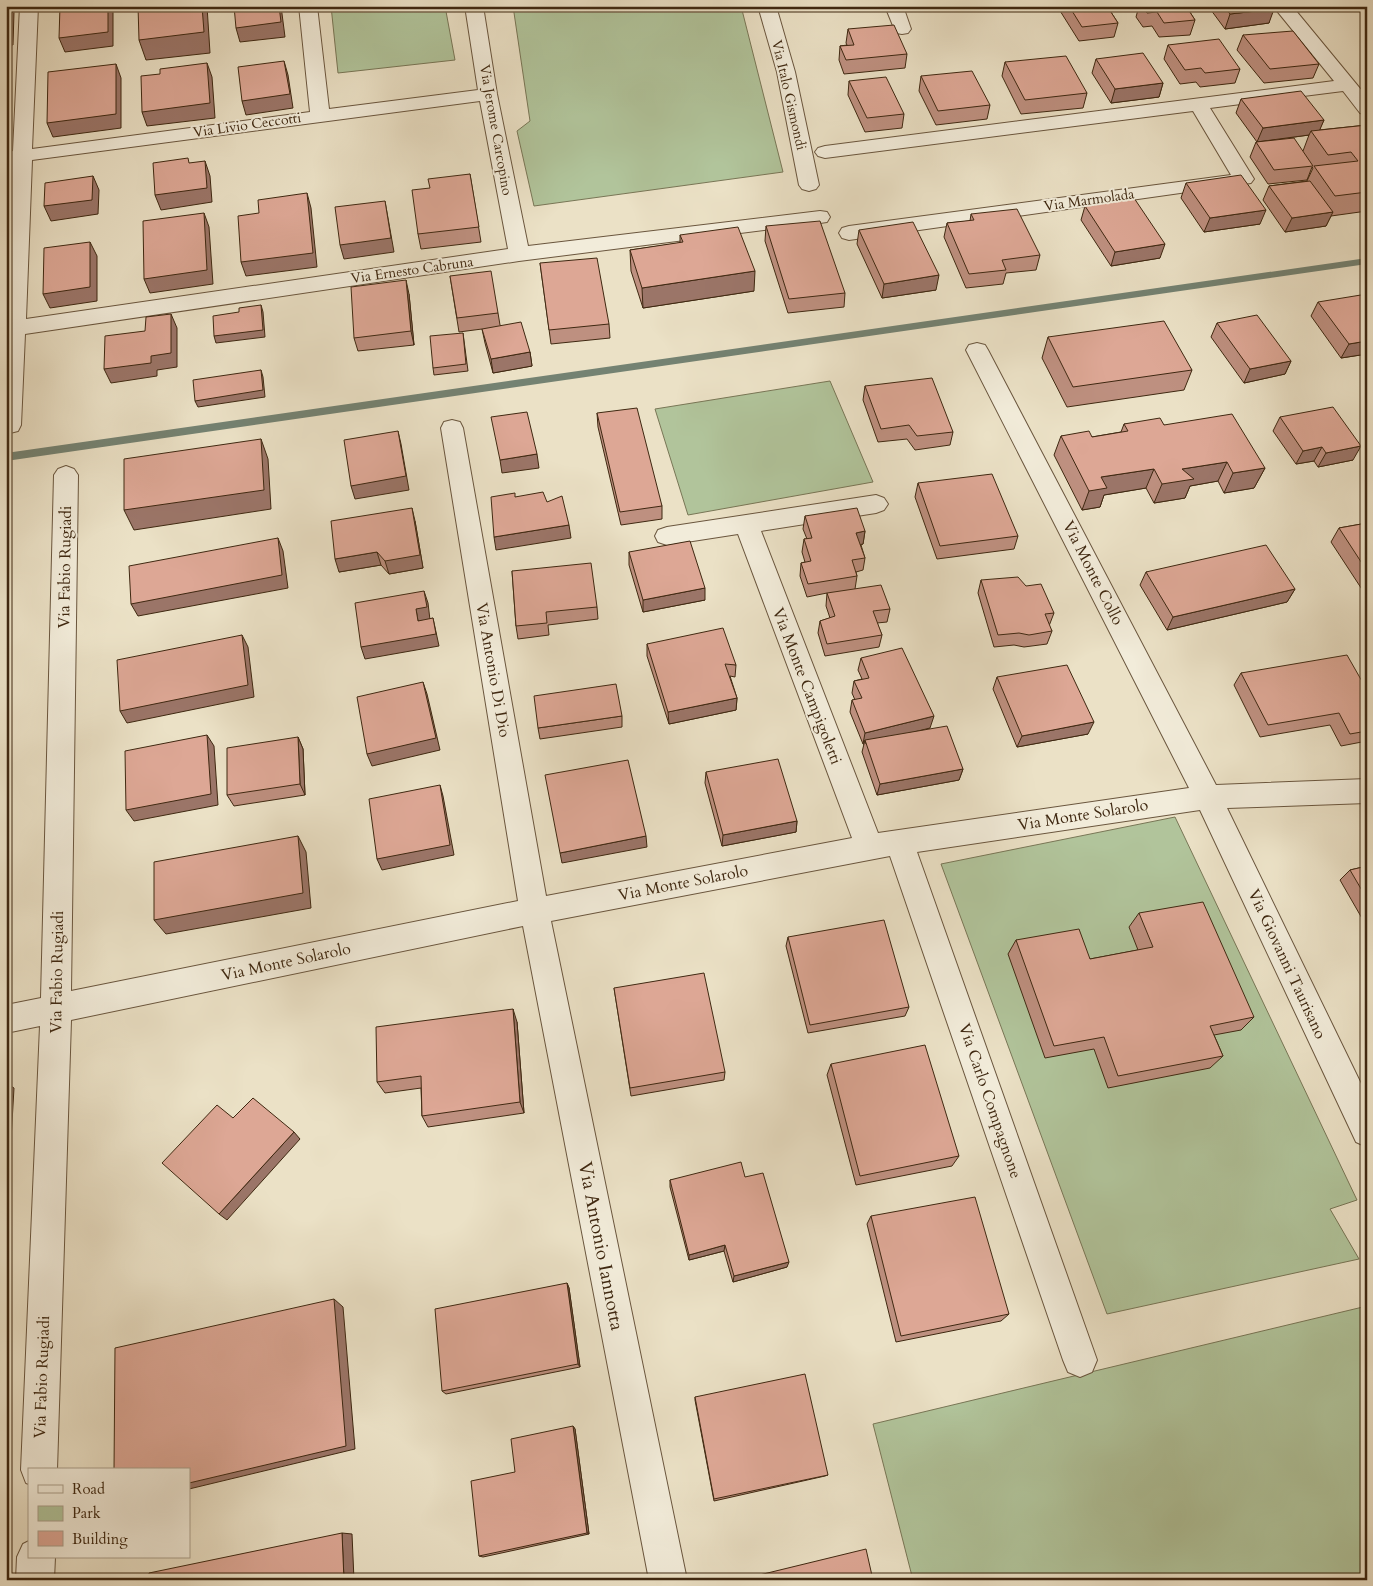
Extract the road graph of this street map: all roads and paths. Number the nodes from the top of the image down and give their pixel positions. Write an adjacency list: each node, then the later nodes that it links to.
1 (29, 6): 14 (street)
2 (308, 6): 12 (street)
3 (474, 6): 9 (street, Via Jerome Carcopino)
4 (767, 6): 15 (street, Via Italo Gismondi)
5 (894, 6): 7 (street)
6 (1282, 6): 8 (street)
7 (902, 29)
8 (1348, 85): 10 (street); 11 (street)
9 (488, 94): 12 (street, Via Livio Ceccotti); 18 (street, Via Jerome Carcopino)
10 (1198, 106): 13 (street); 17 (street, Via Marmolada)
11 (1367, 108)
12 (320, 115): 14 (street, Via Livio Ceccotti)
13 (825, 152)
14 (14, 157): 19 (street)
15 (809, 184)
16 (820, 217): 18 (street, Via Ernesto Cabruna)
17 (849, 233)
18 (519, 254): 19 (street, Via Ernesto Cabruna)
19 (10, 328): 21 (street)
20 (977, 350): 28 (street, Via Monte Collo)
21 (10, 425)
22 (452, 428): 31 (street, Via Antonio Di Dio)
23 (66, 475): 32 (street, Via Fabio Rugiadi)
24 (876, 504): 25 (street)
25 (746, 524): 26 (street); 30 (street, Via Monte Campigoletti)
26 (668, 536)
27 (1367, 792): 28 (street, Via Monte Solarolo)
28 (1208, 796): 29 (street, Via Monte Solarolo); 34 (street, Via Giovanni Taurisano)
29 (900, 843): 30 (street, Via Monte Solarolo); 35 (street, Via Carlo Compagnone)
30 (869, 847): 31 (street, Via Monte Solarolo)
31 (534, 912): 32 (street, Via Monte Solarolo); 39 (street, Via Antonio Iannotta)
32 (56, 1009): 33 (street, Via Monte Solarolo); 36 (street, Via Fabio Rugiadi)
33 (6, 1019)
34 (1367, 1131)
35 (1080, 1360)
36 (39, 1468)
37 (36, 1558): 38 (street)
38 (35, 1580)
39 (668, 1580)

